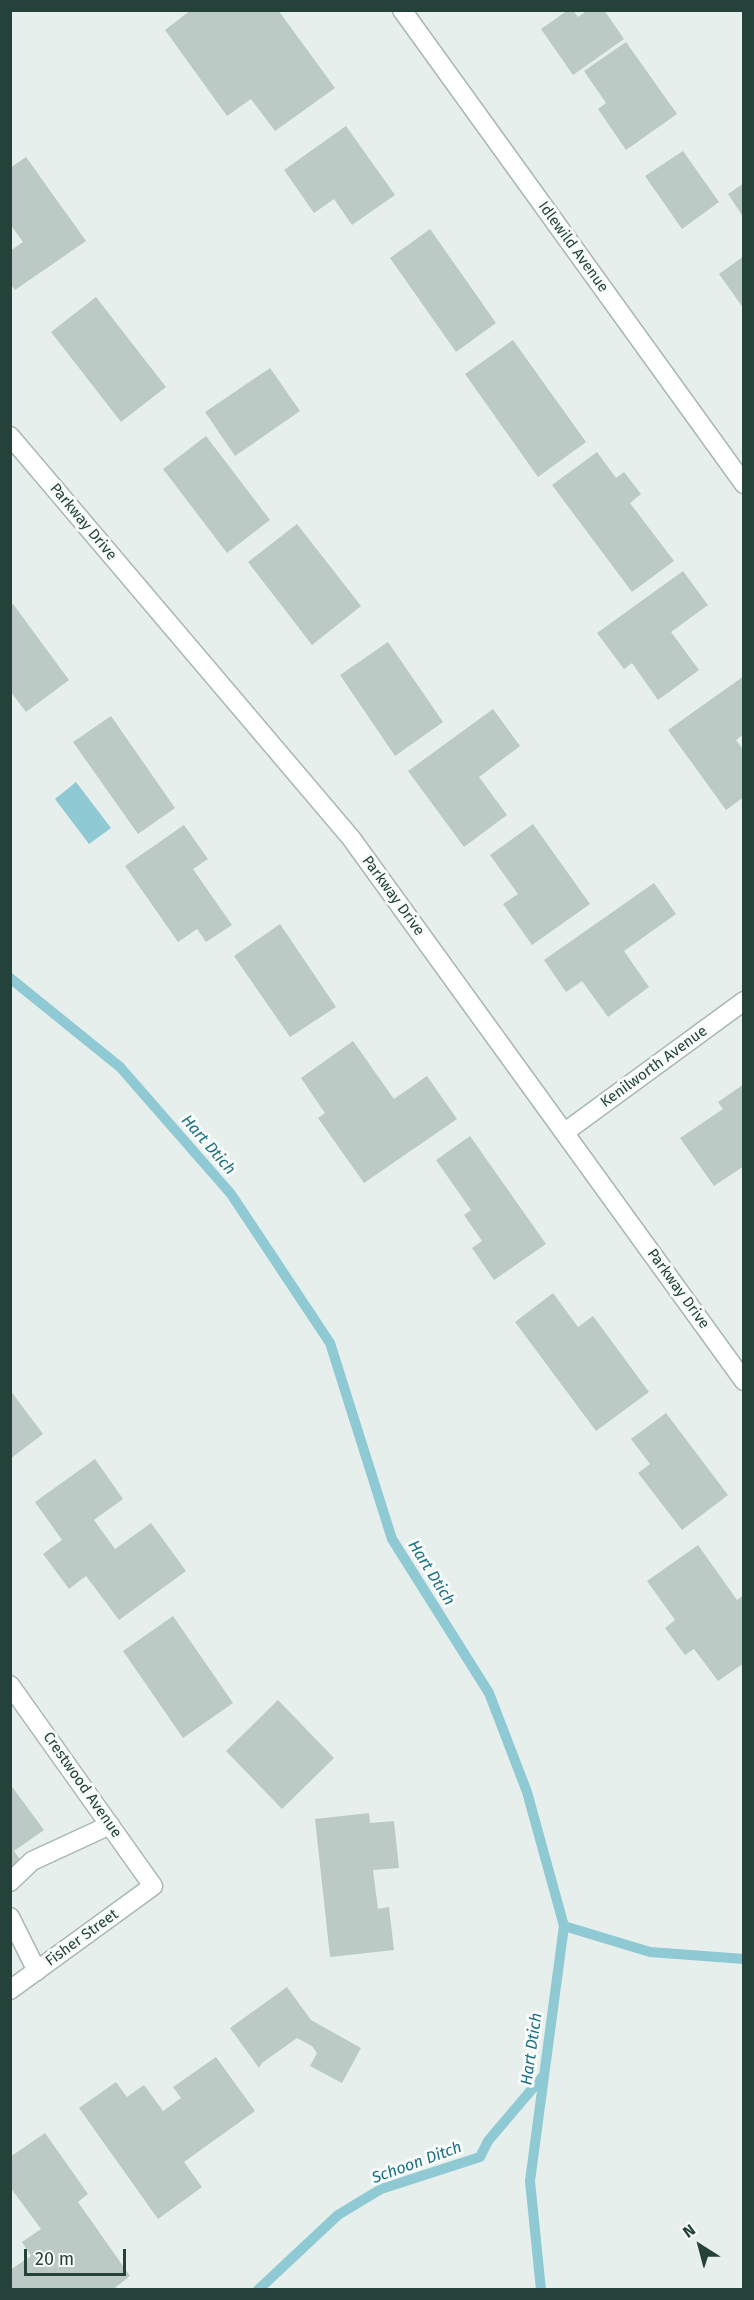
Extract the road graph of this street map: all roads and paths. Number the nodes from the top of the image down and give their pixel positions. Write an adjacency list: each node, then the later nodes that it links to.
1 (402, 10): 3 (street, Idlewild Avenue)
2 (10, 436): 5 (street, Parkway Drive)
3 (744, 484)
4 (744, 1001): 5 (street, Kenilworth Avenue)
5 (565, 1132): 6 (street, Parkway Drive)
6 (744, 1381)
7 (10, 1685): 8 (street, Crestwood Avenue)
8 (110, 1826): 9 (street); 10 (street, Crestwood Avenue)
9 (10, 1882)
10 (153, 1886): 12 (street, Fisher Street)
11 (10, 1917): 12 (street)
12 (37, 1971): 13 (street, Fisher Street)
13 (10, 1990)

